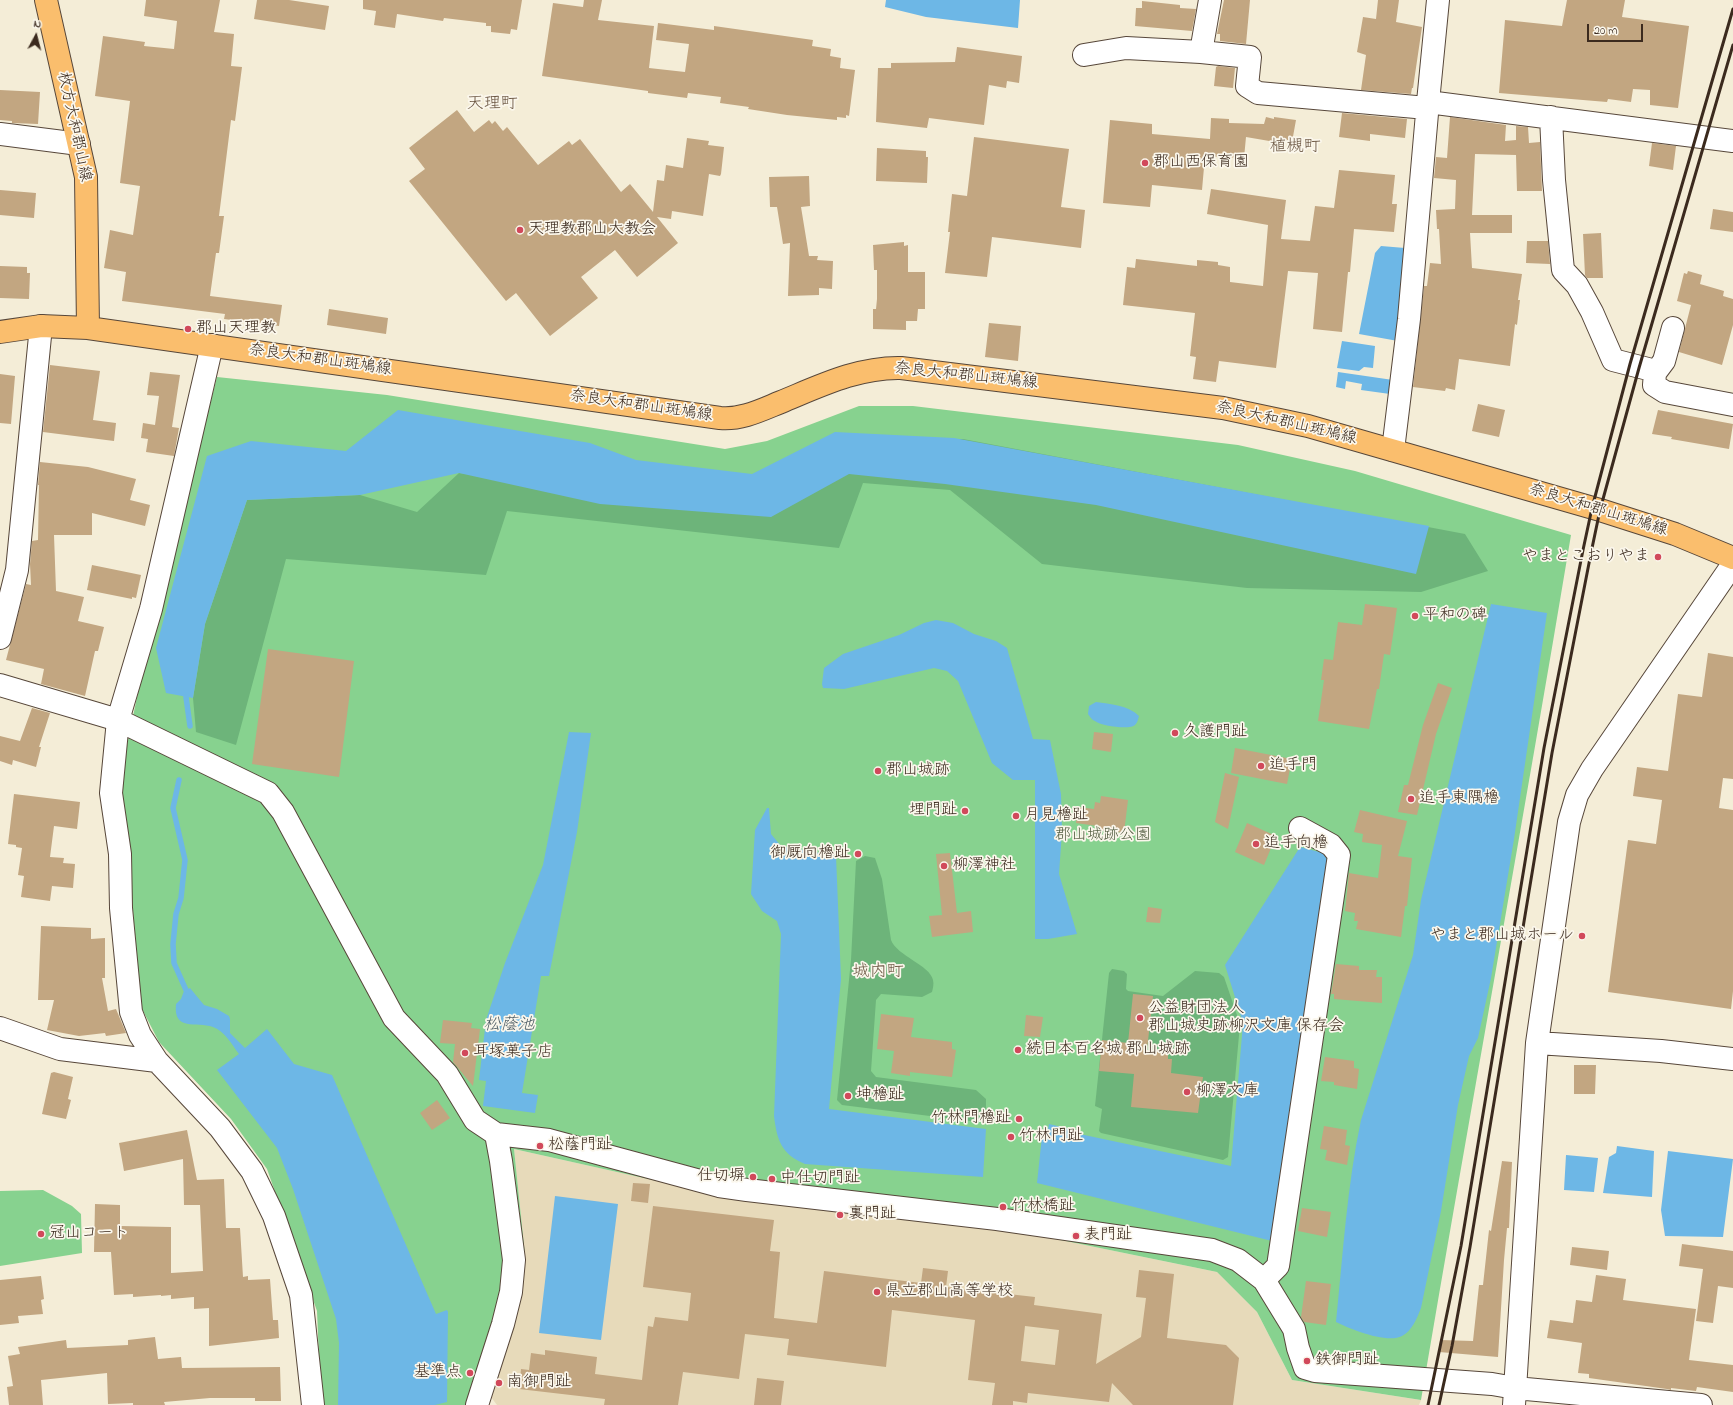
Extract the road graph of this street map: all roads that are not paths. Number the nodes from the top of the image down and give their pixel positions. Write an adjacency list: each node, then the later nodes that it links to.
1 (46, 0): 10 (main road, 枚方大和郡山線)
2 (1210, 0): 4 (street)
3 (1438, 0): 6 (street)
4 (1201, 52): 5 (street); 6 (street)
5 (1084, 55)
6 (1427, 105): 7 (street); 18 (street)
7 (1551, 117): 9 (street); 16 (street)
8 (0, 134): 10 (street)
9 (1733, 141)
10 (79, 144): 12 (main road, 枚方大和郡山線)
11 (41, 326): 12 (main road, 奈良大和郡山斑鳩線); 14 (main road, 奈良大和郡山斑鳩線); 21 (street)
12 (88, 328): 15 (main road, 奈良大和郡山斑鳩線)
13 (1673, 328): 16 (street)
14 (0, 332)
15 (212, 345): 18 (main road, 奈良大和郡山斑鳩線); 23 (street)
16 (1655, 373): 17 (street)
17 (1733, 406)
18 (1393, 450): 19 (main road, 奈良大和郡山斑鳩線)
19 (1733, 558)
20 (1733, 564): 26 (street)
21 (0, 638)
22 (0, 685): 23 (street)
23 (118, 720): 28 (street); 29 (street)
24 (1300, 828): 30 (street)
25 (0, 1028): 28 (street)
26 (1537, 1043): 27 (street); 31 (street)
27 (1733, 1059)
28 (157, 1061): 32 (street)
29 (496, 1134): 30 (street); 33 (street)
30 (1264, 1280): 31 (street)
31 (1515, 1396): 34 (street)
32 (313, 1405)
33 (477, 1405)
34 (1702, 1405)

